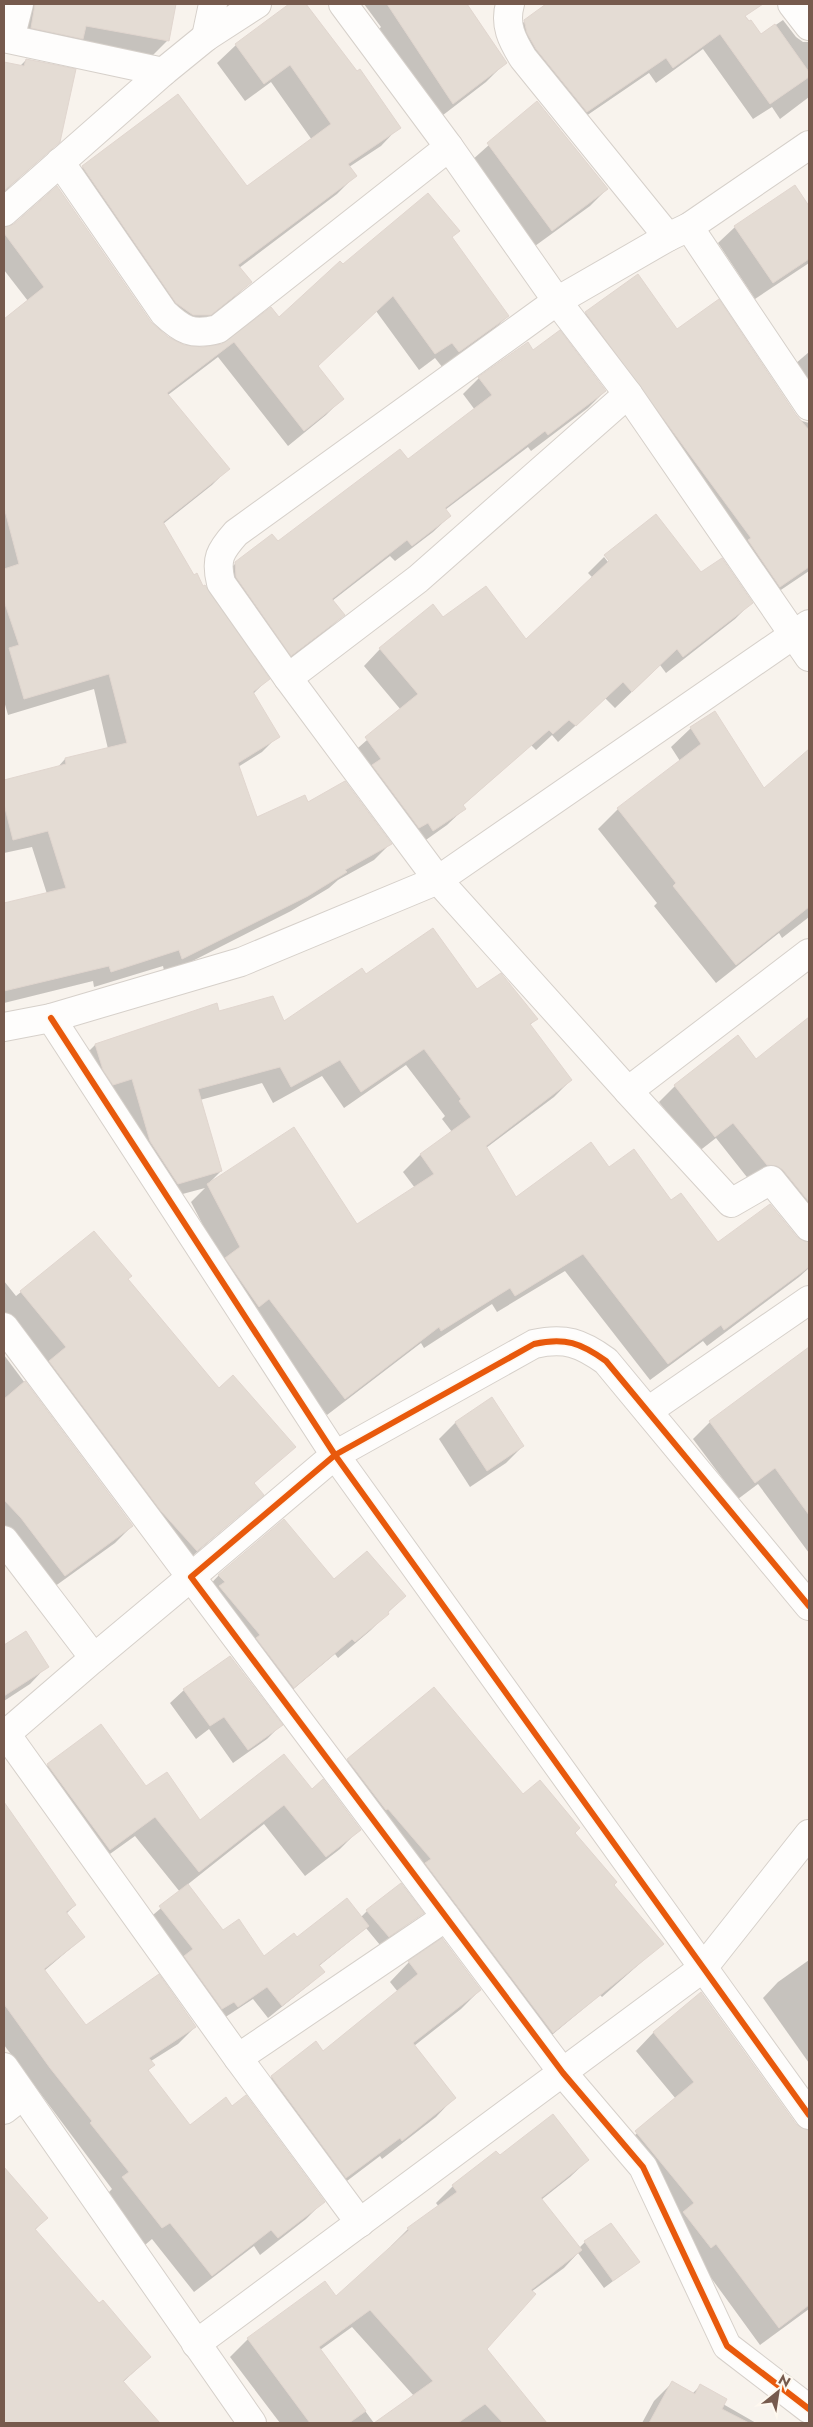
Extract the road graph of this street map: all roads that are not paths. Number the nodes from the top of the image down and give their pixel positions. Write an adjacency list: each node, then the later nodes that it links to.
1 (19, 4): 9 (street)
2 (213, 4): 8 (street)
3 (256, 4): 8 (street)
4 (343, 4): 12 (street)
5 (510, 4): 15 (street)
6 (792, 4): 7 (street)
7 (809, 26)
8 (206, 37): 10 (street)
9 (7, 38): 10 (street)
10 (163, 72): 13 (street)
11 (809, 145): 15 (street)
12 (449, 147): 13 (street); 16 (street)
13 (60, 162): 14 (street)
14 (4, 212)
15 (679, 232): 16 (street); 18 (street)
16 (556, 301): 17 (street); 21 (street)
17 (628, 394): 19 (street); 21 (street)
18 (809, 406)
19 (802, 629): 20 (street); 22 (street)
20 (809, 656)
21 (288, 678): 22 (street)
22 (438, 880): 24 (street); 26 (street)
23 (809, 953): 26 (street)
24 (51, 1018): 25 (street); 31 (street)
25 (4, 1026)
26 (628, 1091): 27 (street)
27 (809, 1227)
28 (809, 1300): 30 (street)
29 (4, 1327): 33 (street)
30 (648, 1411): 31 (street); 34 (street)
31 (335, 1455): 33 (street); 39 (street)
32 (4, 1540): 35 (street)
33 (191, 1577): 35 (street); 38 (street)
34 (809, 1606)
35 (94, 1658): 36 (street)
36 (5, 1735): 40 (street)
37 (809, 1834): 39 (street)
38 (446, 1916): 40 (street); 42 (street)
39 (703, 1968): 42 (street); 44 (street)
40 (238, 2058): 45 (street)
41 (4, 2067): 43 (street)
42 (563, 2073): 45 (street); 47 (street)
43 (13, 2103): 46 (street)
44 (809, 2115)
45 (360, 2223): 46 (street)
46 (196, 2344): 48 (street)
47 (809, 2409)
48 (252, 2423)

